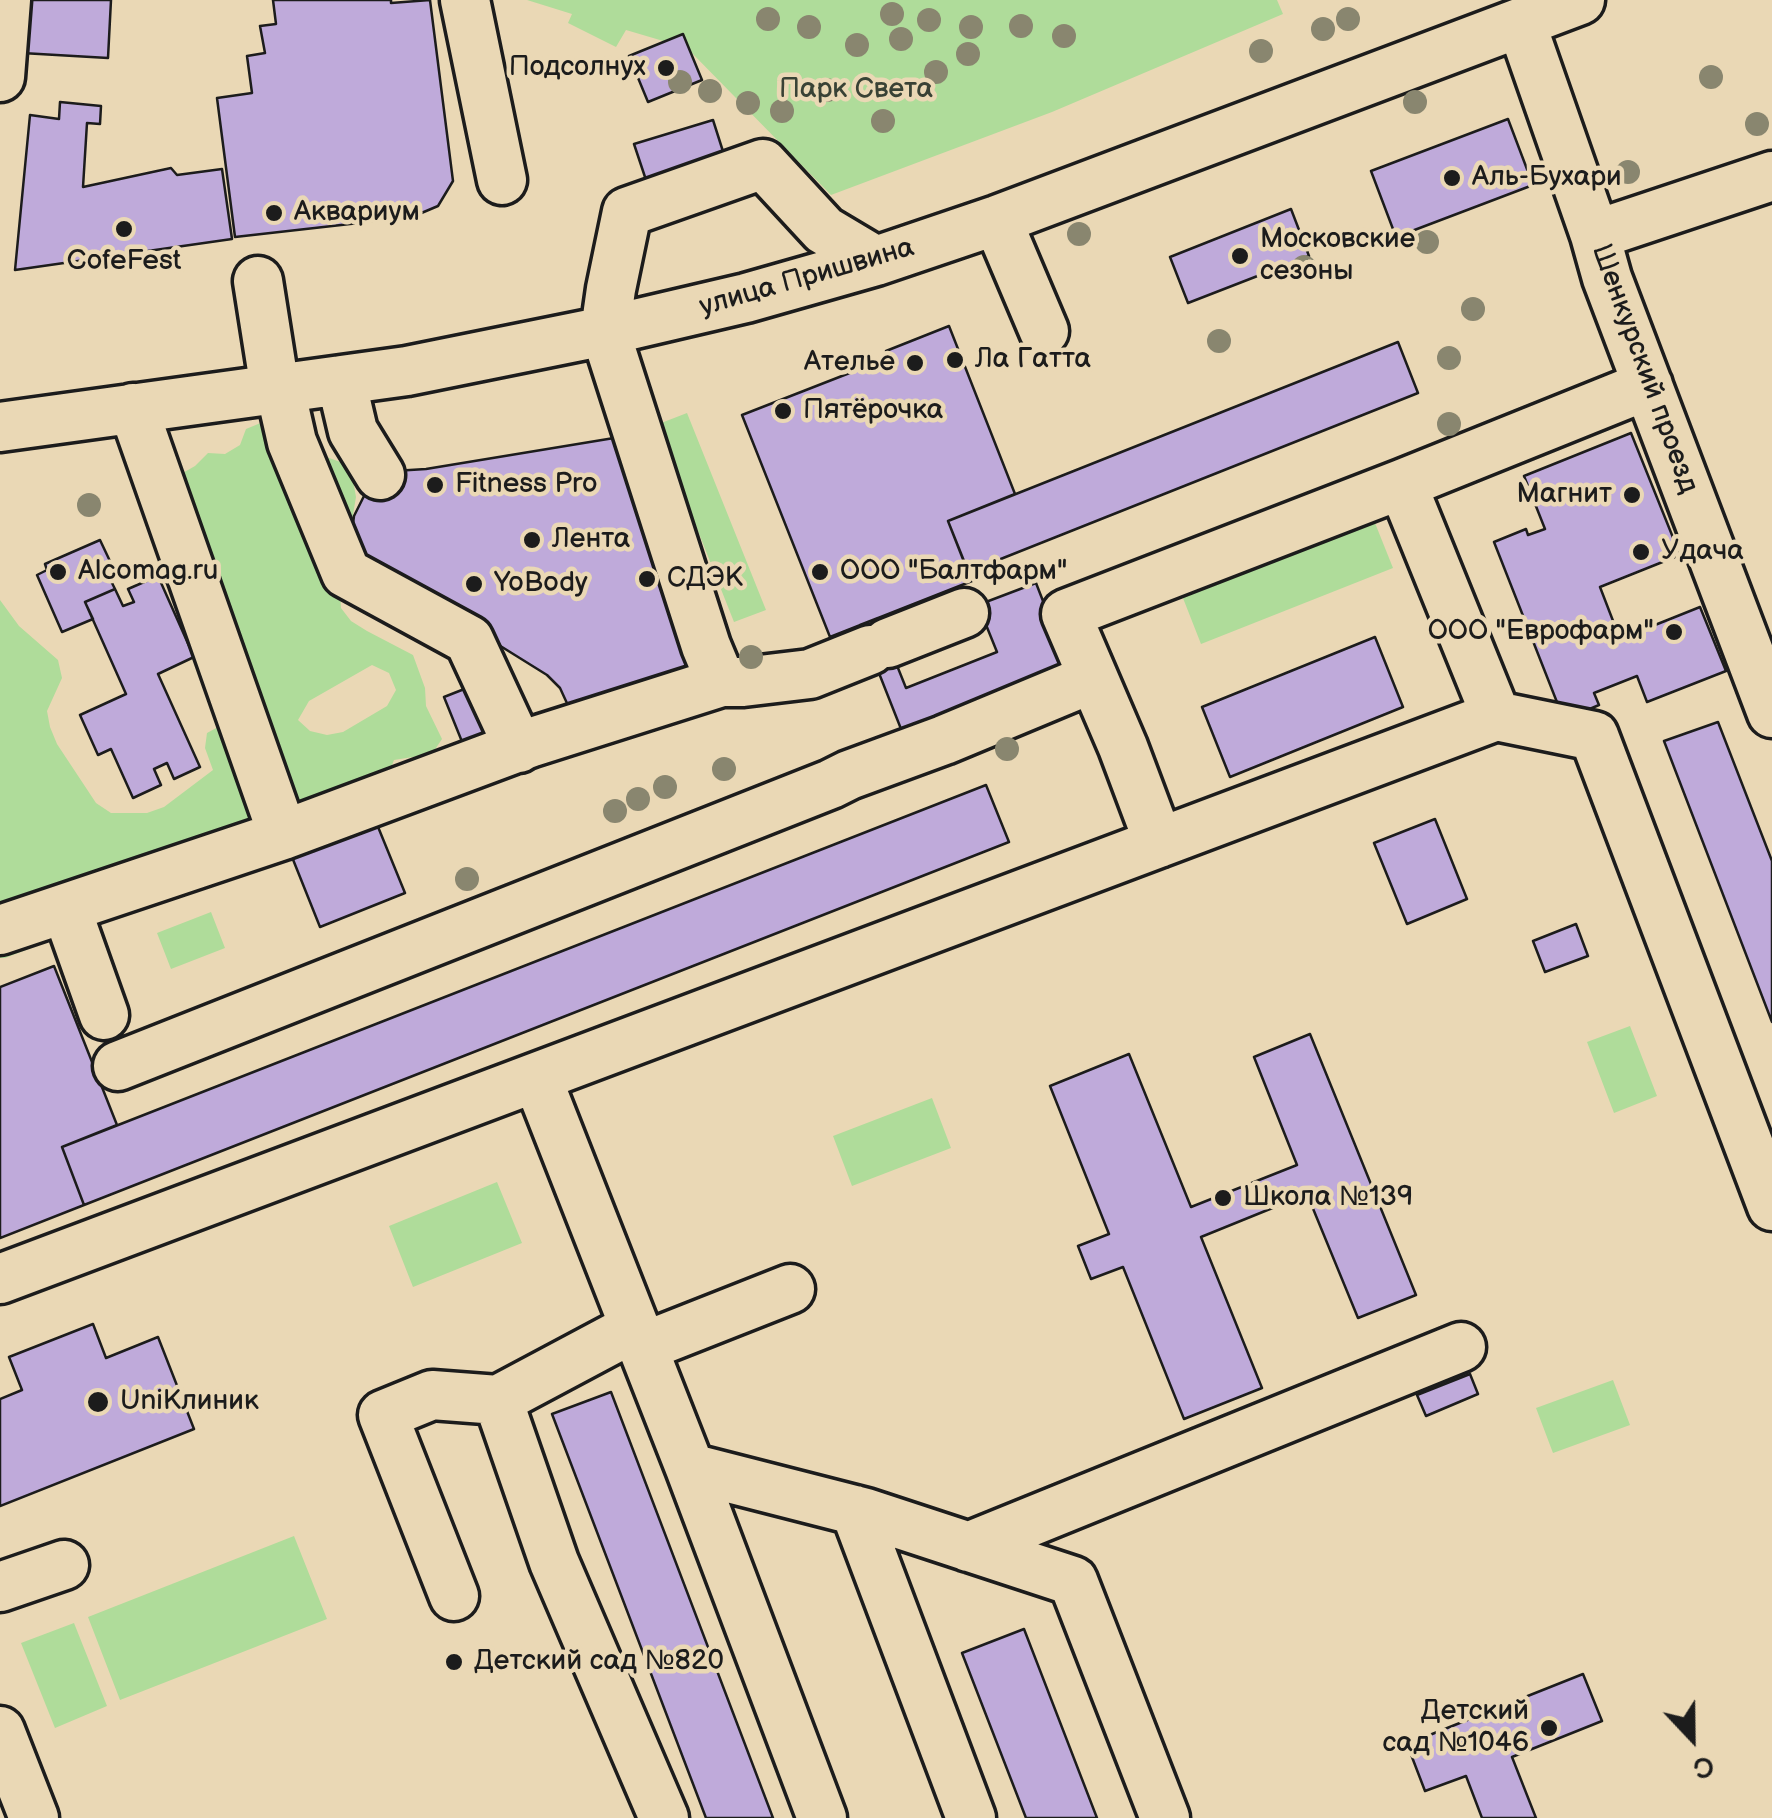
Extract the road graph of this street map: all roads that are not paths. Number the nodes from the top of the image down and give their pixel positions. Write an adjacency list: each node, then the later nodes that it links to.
1 (6, 0): 5 (street)
2 (465, 0): 7 (street)
3 (1580, 0): 4 (street, улица Пришвина)
4 (1508, 17): 8 (street, улица Пришвина); 9 (street, Шенкурский проезд)
5 (0, 77)
6 (1772, 176): 9 (street)
7 (502, 180)
8 (997, 220): 10 (street, улица Пришвина); 13 (street)
9 (1595, 235): 15 (street, Шенкурский проезд)
10 (876, 261): 12 (street, улица Пришвина); 12 (street)
11 (258, 281): 16 (street)
12 (606, 331): 14 (street, улица Пришвина); 23 (street)
13 (1044, 331)
14 (341, 380): 16 (street, улица Пришвина); 19 (street)
15 (1648, 384): 20 (street); 24 (street, Шенкурский проезд)
16 (277, 389): 17 (street, улица Пришвина); 26 (street)
17 (133, 408): 18 (street, улица Пришвина); 27 (street)
18 (0, 427)
19 (380, 476)
20 (1402, 484): 22 (street); 25 (street)
21 (964, 613): 23 (street)
22 (1093, 678): 28 (street); 32 (street)
23 (721, 682): 26 (street)
24 (1772, 713)
25 (1496, 716): 28 (street); 34 (street)
26 (519, 748): 27 (street)
27 (283, 836): 29 (street)
28 (1158, 843): 33 (street)
29 (66, 908): 30 (street); 31 (street)
30 (0, 930)
31 (104, 1015)
32 (118, 1066)
33 (536, 1078): 35 (street); 37 (street)
34 (1772, 1206)
35 (0, 1279)
36 (790, 1289): 37 (street)
37 (639, 1337): 39 (street); 40 (street)
38 (1462, 1347): 42 (street)
39 (498, 1400): 45 (street); 48 (street)
40 (690, 1468): 41 (street); 49 (street)
41 (855, 1510): 42 (street); 50 (street)
42 (968, 1547): 51 (street)
43 (64, 1564): 44 (street)
44 (0, 1587)
45 (454, 1596)
46 (0, 1731): 47 (street)
47 (34, 1818)
48 (664, 1818)
49 (822, 1818)
50 (970, 1818)
51 (1165, 1818)

